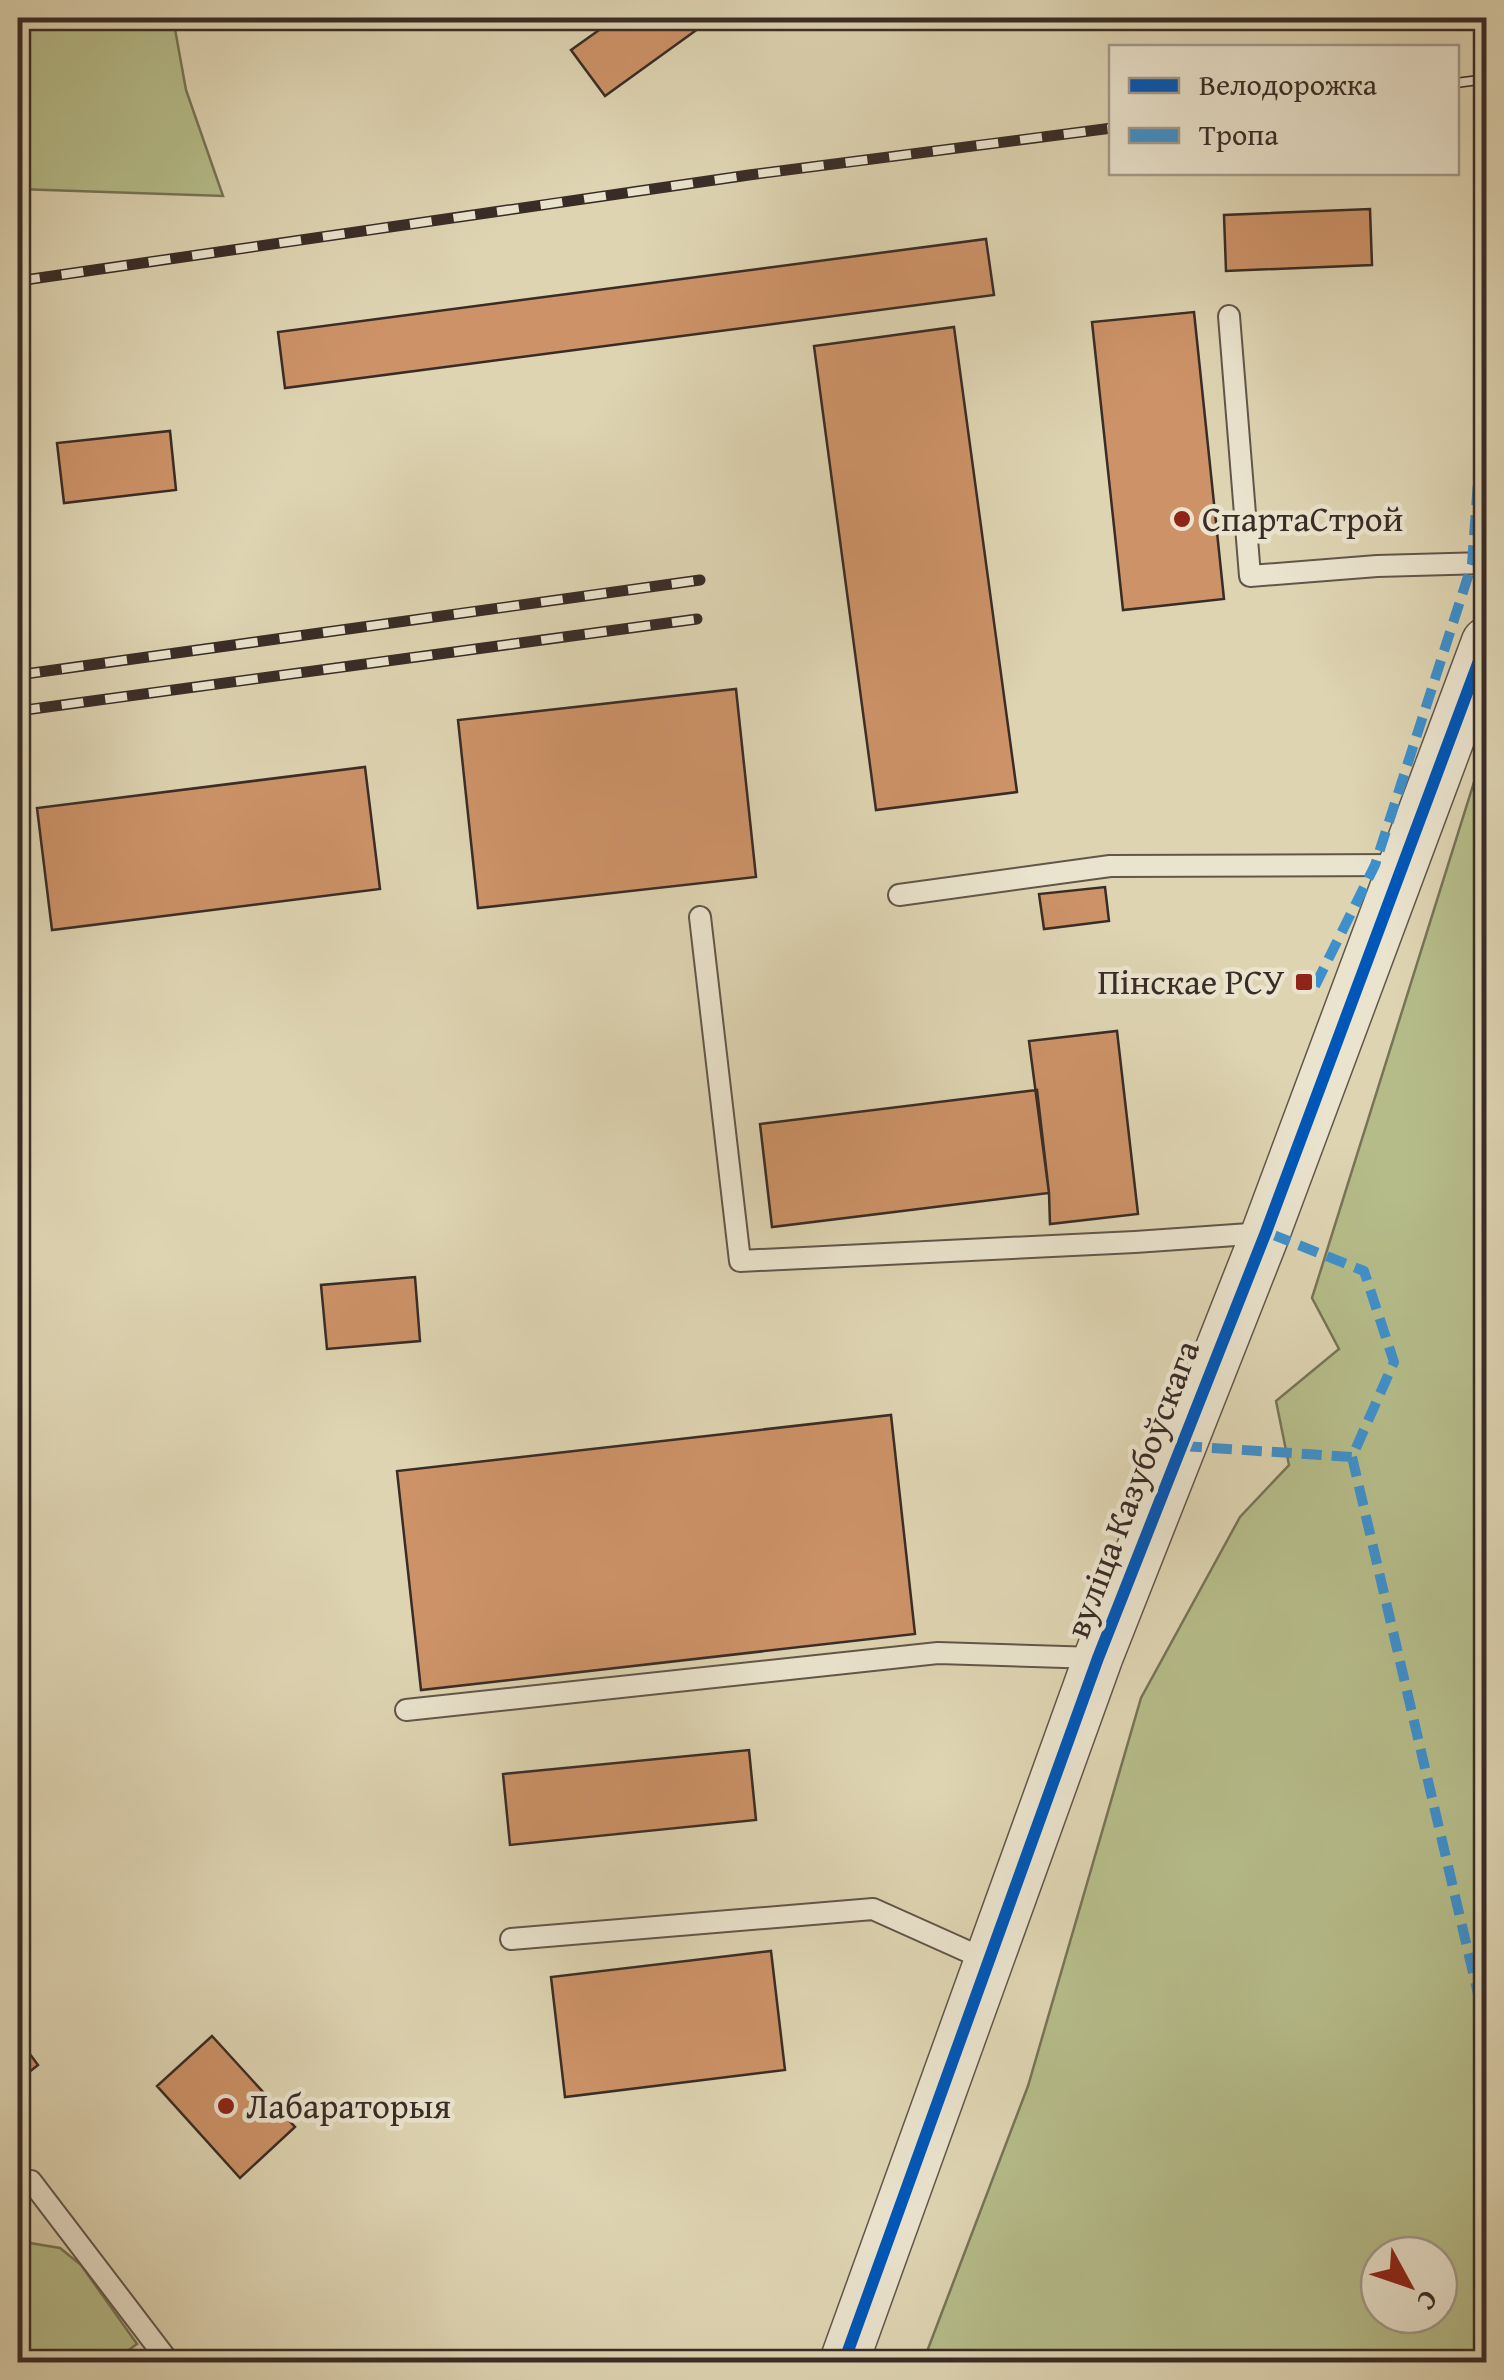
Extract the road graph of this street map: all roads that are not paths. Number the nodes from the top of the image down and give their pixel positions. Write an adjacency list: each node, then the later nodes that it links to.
1 (1230, 316): 2 (lane)
2 (1486, 563)
3 (1486, 642): 4 (street, вуліца Казубоўскага)
4 (1403, 865): 5 (lane); 7 (street, вуліца Казубоўскага)
5 (900, 895)
6 (700, 918): 7 (lane)
7 (1266, 1232): 8 (street, вуліца Казубоўскага)
8 (1098, 1658): 9 (lane); 11 (street, вуліца Казубоўскага)
9 (406, 1710)
10 (512, 1940): 11 (lane)
11 (989, 1961): 14 (street, вуліца Казубоўскага)
12 (18, 2190): 13 (lane)
13 (169, 2362)
14 (844, 2362)

